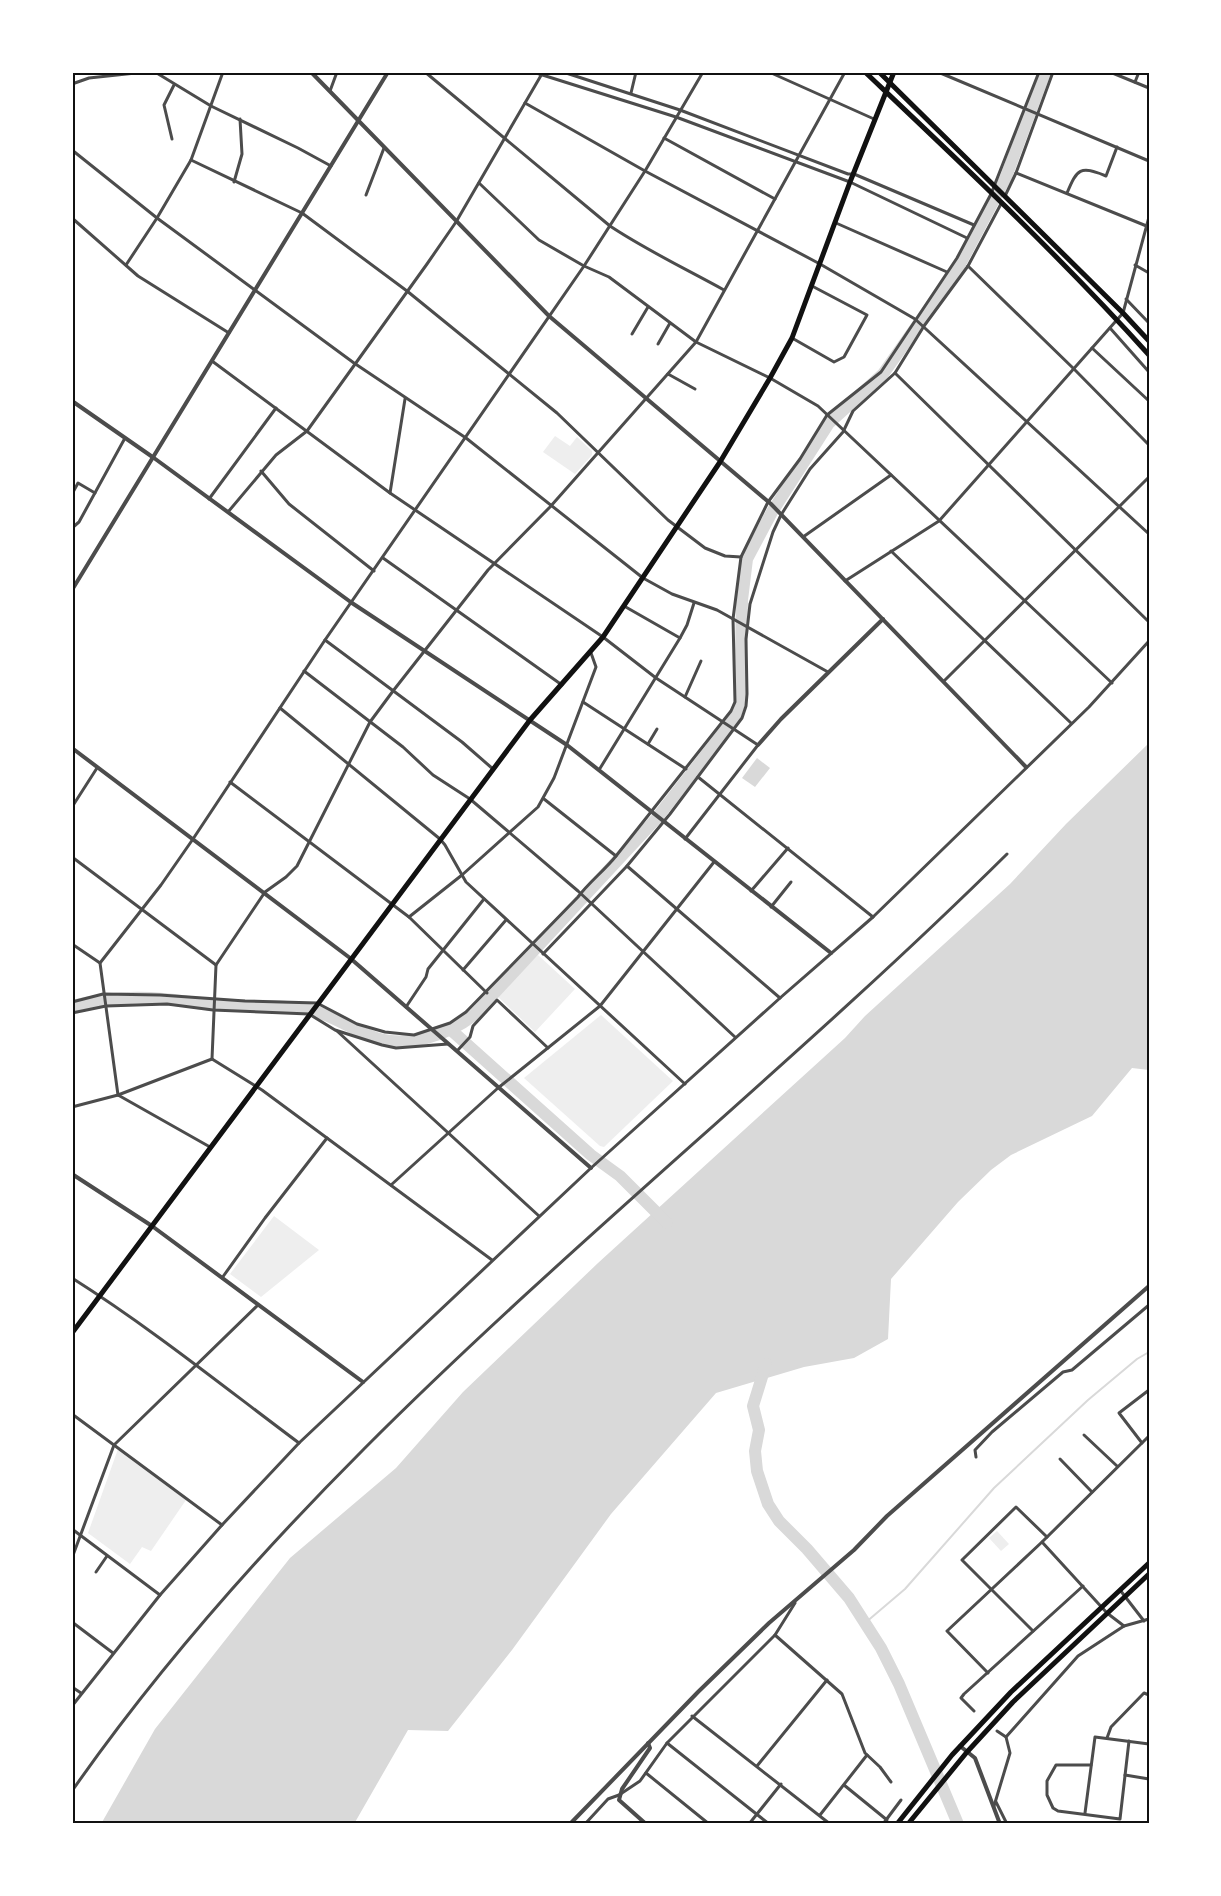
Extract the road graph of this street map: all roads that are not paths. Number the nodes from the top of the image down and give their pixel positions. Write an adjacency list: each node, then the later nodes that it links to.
1 (145, 72): 25 (street)
2 (155, 72): 26 (street)
3 (224, 72): 33 (street)
4 (311, 72): 28 (street)
5 (337, 72): 28 (street)
6 (388, 72): 40 (street)
7 (425, 72): 41 (street)
8 (533, 72): 22 (street)
9 (563, 72): 30 (street)
10 (636, 72): 30 (street)
11 (703, 72): 35 (street)
12 (769, 72): 31 (street)
13 (845, 72): 31 (street)
14 (865, 72): 29 (main road)
15 (879, 72): 24 (main road)
16 (894, 72): 24 (main road)
17 (938, 72): 34 (street)
18 (1039, 72): 34 (street)
19 (1053, 72): 36 (street)
20 (1110, 72): 23 (street)
21 (1139, 72): 23 (street)
22 (542, 73): 32 (street); 37 (street)
23 (1135, 82): 27 (street)
24 (890, 83): 29 (main road); 58 (main road)
25 (72, 84)
26 (174, 85): 33 (street); 43 (street)
27 (1149, 88)
28 (330, 92): 40 (street)
29 (886, 92): 39 (main road); 59 (main road)
30 (631, 93): 35 (street)
31 (830, 99): 39 (street); 47 (street)
32 (525, 103): 41 (street); 52 (street)
33 (211, 106): 38 (street); 48 (street)
34 (1026, 109): 36 (street); 58 (street)
35 (680, 110): 37 (street); 47 (street)
36 (1038, 114): 44 (street); 53 (street)
37 (676, 117): 42 (street); 50 (street)
38 (240, 119): 51 (street); 55 (street)
39 (875, 120): 54 (main road)
40 (358, 121): 45 (street); 51 (street)
41 (505, 138): 57 (street); 72 (street)
42 (664, 138): 52 (street); 63 (street)
43 (172, 139)
44 (1118, 147): 49 (street); 60 (street)
45 (384, 148): 61 (street); 69 (street)
46 (72, 150): 68 (street)
47 (799, 155): 50 (street); 54 (street)
48 (191, 160): 55 (street); 68 (street)
49 (1149, 161)
50 (795, 163): 56 (street); 63 (street)
51 (332, 166): 65 (street)
52 (645, 171): 72 (street); 74 (street)
53 (1016, 173): 60 (street); 62 (street)
54 (854, 174): 56 (main road); 71 (street)
55 (234, 182): 65 (street)
56 (850, 182): 70 (main road); 75 (street)
57 (479, 183): 69 (street); 79 (street)
58 (995, 186): 59 (street); 62 (main road)
59 (992, 194): 64 (main road); 71 (street)
60 (1066, 194): 73 (street)
61 (366, 195)
62 (1005, 195): 64 (street); 89 (main road)
63 (775, 199): 74 (street)
64 (1001, 203): 80 (street); 92 (main road)
65 (302, 213): 85 (street); 86 (street)
66 (1149, 217): 73 (street)
67 (72, 218): 77 (street)
68 (157, 218): 77 (street); 85 (street)
69 (456, 222): 86 (street); 90 (street)
70 (835, 223): 76 (main road); 81 (street)
71 (974, 225): 75 (street)
72 (610, 226): 79 (street); 84 (street)
73 (1148, 227): 78 (street)
74 (758, 231): 76 (street); 84 (street)
75 (967, 238): 81 (street)
76 (820, 264): 83 (main road); 91 (street)
77 (126, 265): 97 (street)
78 (1136, 265): 82 (street); 87 (street)
79 (585, 266): 88 (street); 90 (street)
80 (968, 266): 95 (street); 107 (street)
81 (946, 272): 91 (street)
82 (1149, 273)
83 (812, 286): 99 (main road); 99 (street)
84 (724, 290): 101 (street)
85 (255, 291): 97 (street); 106 (street)
86 (407, 291): 106 (street); 111 (street)
87 (1126, 299): 89 (street); 94 (street)
88 (648, 306): 93 (street); 98 (street)
89 (1123, 313): 92 (street); 100 (main road)
90 (549, 316): 111 (street); 115 (street)
91 (915, 320): 95 (street); 119 (street)
92 (1118, 320): 96 (street); 104 (main road)
93 (670, 323): 101 (street); 102 (street)
94 (1149, 323)
95 (924, 326): 109 (street); 120 (street)
96 (1110, 328): 103 (street); 108 (street)
97 (230, 333): 105 (street)
98 (632, 334)
99 (792, 338): 112 (main road)
100 (1149, 341)
101 (696, 342): 110 (street); 112 (street)
102 (658, 345)
103 (1092, 348): 107 (street); 117 (street)
104 (1149, 355)
105 (212, 362): 118 (street); 127 (street)
106 (354, 363): 114 (street); 122 (street)
107 (1074, 369): 120 (street); 125 (street)
108 (1149, 372)
109 (895, 373): 121 (street); 129 (street)
110 (668, 374): 113 (street); 115 (street)
111 (509, 375): 124 (street); 126 (street)
112 (770, 378): 119 (street); 128 (main road)
113 (695, 389)
114 (405, 399): 124 (street); 134 (street)
115 (646, 399): 126 (street); 128 (street)
116 (72, 401): 123 (street)
117 (1149, 401)
118 (276, 408): 122 (street); 136 (street)
119 (827, 415): 121 (street); 137 (street)
120 (1026, 421): 129 (street); 138 (street)
121 (843, 430): 131 (street); 142 (street)
122 (307, 431): 130 (street); 134 (street)
123 (125, 438): 127 (street); 133 (street)
124 (466, 438): 139 (street); 140 (street)
125 (1149, 445)
126 (598, 453): 139 (street); 144 (street)
127 (154, 458): 136 (street); 156 (street)
128 (720, 462): 137 (street); 144 (main road)
129 (989, 465): 143 (street); 148 (street)
130 (261, 471): 141 (street); 153 (street)
131 (891, 475): 143 (street); 147 (street)
132 (1149, 477): 138 (street)
133 (95, 493): 135 (street); 145 (street)
134 (390, 493): 140 (street)
135 (72, 494)
136 (209, 499): 141 (street)
137 (769, 503): 142 (street); 150 (street)
138 (1119, 506): 146 (street); 148 (street)
139 (550, 507): 152 (street); 154 (street)
140 (416, 510): 151 (street); 152 (street)
141 (228, 513): 158 (street)
142 (780, 513): 147 (street); 165 (street)
143 (939, 521): 149 (street); 157 (street)
144 (677, 527): 150 (street); 154 (main road)
145 (72, 528)
146 (1149, 534)
147 (803, 537): 155 (street)
148 (1076, 550): 157 (street); 164 (street)
149 (891, 551): 155 (street); 169 (street)
150 (741, 556): 162 (street)
151 (383, 558): 153 (street); 161 (street)
152 (496, 564): 161 (street); 166 (street)
153 (374, 571): 158 (street)
154 (643, 578): 159 (street); 160 (main road)
155 (845, 581): 163 (street)
156 (72, 590)
157 (1024, 601): 169 (street); 178 (street)
158 (352, 603): 168 (street); 171 (street)
159 (694, 603): 162 (street); 167 (street)
160 (624, 606): 166 (main road); 167 (street)
161 (456, 611): 171 (street); 179 (street)
162 (733, 619): 165 (street); 186 (street)
163 (883, 619): 175 (street); 177 (street)
164 (1149, 622)
165 (747, 627): 175 (street); 190 (street)
166 (603, 637): 172 (main road); 176 (street)
167 (680, 638): 176 (street)
168 (325, 639): 174 (street); 180 (street)
169 (984, 640): 177 (street); 187 (street)
170 (1149, 641): 178 (street)
171 (425, 651): 180 (street); 184 (street)
172 (591, 653): 179 (main road); 182 (street)
173 (701, 661): 181 (street)
174 (304, 671): 183 (street); 185 (street)
175 (828, 672): 193 (street)
176 (656, 678): 181 (street); 188 (street)
177 (944, 681): 196 (street)
178 (1112, 683): 187 (street)
179 (561, 685): 184 (main road)
180 (393, 691): 185 (street); 199 (street)
181 (686, 697): 186 (street)
182 (583, 702): 188 (street); 192 (street)
183 (280, 708): 195 (street); 202 (street)
184 (530, 720): 192 (street); 199 (main road)
185 (370, 722): 195 (street); 205 (street)
186 (723, 722): 190 (street); 198 (street)
187 (1071, 723): 196 (street)
188 (625, 728): 191 (street); 200 (street)
189 (657, 729): 191 (street)
190 (734, 729): 193 (street); 201 (street)
191 (648, 744): 198 (street)
192 (567, 745): 200 (street); 204 (street)
193 (758, 745): 203 (street)
194 (72, 748): 197 (street)
195 (349, 764): 211 (street); 213 (street)
196 (1026, 767): 232 (street)
197 (97, 768): 206 (street); 210 (street)
198 (686, 769): 207 (street)
199 (493, 770): 205 (main road)
200 (599, 770): 207 (street)
201 (698, 777): 203 (street); 208 (street)
202 (230, 782): 210 (street); 213 (street)
203 (720, 794): 212 (street); 214 (street)
204 (544, 799): 209 (street); 216 (street)
205 (470, 800): 209 (street); 211 (main road)
206 (72, 807)
207 (652, 813): 208 (street); 216 (street)
208 (662, 821): 212 (street); 219 (street)
209 (509, 834): 220 (street); 224 (street)
210 (194, 838): 223 (street); 229 (street)
211 (440, 839): 220 (street); 226 (main road)
212 (685, 839): 218 (street)
213 (311, 842): 223 (street); 226 (street)
214 (788, 848): 222 (street); 232 (street)
215 (1007, 854): 352 (street)
216 (616, 856): 224 (street)
217 (72, 857): 229 (street)
218 (714, 862): 222 (street); 230 (street)
219 (627, 866): 227 (street); 230 (street)
220 (462, 875): 225 (street); 231 (street)
221 (791, 882): 228 (street)
222 (751, 891): 228 (street)
223 (264, 892): 240 (street); 242 (street)
224 (580, 894): 227 (street); 235 (street)
225 (484, 898): 233 (street); 236 (street)
226 (392, 904): 231 (street); 240 (main road)
227 (592, 904): 237 (street); 239 (street)
228 (771, 907): 238 (street)
229 (142, 909): 241 (street); 242 (street)
230 (677, 909): 237 (street); 246 (street)
231 (409, 917): 236 (street)
232 (873, 917): 238 (street)
233 (506, 920): 235 (street); 243 (street)
234 (72, 944): 241 (street)
235 (532, 944): 239 (street); 244 (street)
236 (442, 950): 243 (street); 251 (street)
237 (643, 952): 252 (street); 258 (street)
238 (831, 953): 246 (street)
239 (543, 954): 252 (street)
240 (350, 958): 249 (main road); 251 (street)
241 (100, 963): 245 (street)
242 (216, 965): 247 (street)
243 (463, 970): 244 (street)
244 (486, 993): 257 (street)
245 (104, 994): 247 (street); 248 (street); 250 (street)
246 (780, 998): 258 (street)
247 (213, 999): 249 (street); 253 (street)
248 (72, 1002)
249 (316, 1004): 255 (main road); 257 (street)
250 (106, 1006): 253 (street); 254 (street); 266 (street)
251 (406, 1006): 257 (street)
252 (600, 1006): 260 (street); 263 (street)
253 (213, 1010): 255 (street); 262 (street)
254 (72, 1013)
255 (309, 1014): 256 (street); 264 (main road)
256 (335, 1030): 259 (street); 268 (street)
257 (433, 1030): 259 (street)
258 (735, 1038): 263 (street)
259 (448, 1044): 261 (street)
260 (548, 1048): 261 (street); 265 (street)
261 (457, 1051): 265 (street)
262 (212, 1059): 264 (street); 266 (street)
263 (685, 1084): 271 (street)
264 (255, 1086): 269 (street); 270 (main road)
265 (498, 1089): 268 (street); 271 (street)
266 (118, 1095): 267 (street); 270 (street)
267 (72, 1107)
268 (448, 1134): 273 (street); 274 (street)
269 (327, 1138): 273 (street); 278 (street)
270 (211, 1148): 275 (main road)
271 (592, 1167): 274 (street)
272 (72, 1174): 275 (street)
273 (391, 1185): 276 (street)
274 (539, 1216): 276 (street)
275 (152, 1226): 278 (street); 280 (main road)
276 (492, 1260): 285 (street)
277 (72, 1278): 280 (street)
278 (222, 1278): 281 (street)
279 (1149, 1286): 286 (street)
280 (100, 1296): 283 (main road); 284 (street)
281 (258, 1305): 284 (street); 285 (street)
282 (1149, 1305): 288 (street)
283 (72, 1333)
284 (195, 1365): 292 (street); 294 (street)
285 (363, 1382): 292 (street)
286 (1033, 1387): 288 (street); 314 (street)
287 (1149, 1390): 293 (street)
288 (1038, 1393): 295 (street)
289 (72, 1414): 294 (street)
290 (1084, 1435): 297 (street)
291 (1149, 1436): 293 (street)
292 (299, 1443): 299 (street)
293 (1142, 1443): 297 (street)
294 (114, 1445): 299 (street); 301 (street)
295 (976, 1457)
296 (1060, 1459): 298 (street)
297 (1117, 1466): 298 (street)
298 (1092, 1492): 302 (street)
299 (222, 1525): 312 (street)
300 (72, 1529): 301 (street)
301 (81, 1536): 304 (street); 305 (street)
302 (1047, 1537): 303 (street); 310 (street)
303 (1042, 1542): 309 (street); 310 (street)
304 (107, 1556): 307 (street); 312 (street)
305 (72, 1558)
306 (1149, 1563): 311 (main road)
307 (96, 1572)
308 (1149, 1574): 313 (main road)
309 (1083, 1586): 315 (street); 321 (street)
310 (992, 1590): 321 (street); 326 (street)
311 (1120, 1590): 313 (street); 315 (main road)
312 (160, 1594): 324 (street)
313 (1124, 1597): 316 (main road); 318 (street)
314 (796, 1601): 322 (street); 338 (street)
315 (1102, 1606): 316 (street); 341 (main road)
316 (1107, 1613): 320 (street); 323 (main road)
317 (1149, 1619): 318 (street)
318 (1144, 1621): 320 (street)
319 (72, 1622): 324 (street)
320 (1124, 1626): 325 (street)
321 (1033, 1630): 326 (street)
322 (775, 1635): 327 (street); 333 (street)
323 (1070, 1647): 325 (street); 342 (main road)
324 (113, 1653): 329 (street)
325 (1078, 1656): 335 (street)
326 (988, 1673): 332 (street)
327 (827, 1680): 343 (street); 345 (street)
328 (72, 1687): 329 (street)
329 (81, 1693): 331 (street)
330 (1149, 1695): 336 (street)
331 (72, 1706)
332 (974, 1711)
333 (692, 1716): 339 (street); 345 (street)
334 (997, 1731): 335 (street)
335 (1006, 1737): 355 (street)
336 (1107, 1738): 337 (street); 344 (street)
337 (1129, 1741): 340 (street); 347 (street)
338 (648, 1743): 353 (street); 361 (street)
339 (667, 1743): 346 (street); 358 (street)
340 (1149, 1743)
341 (960, 1746): 342 (street); 369 (main road)
342 (967, 1752): 356 (street); 370 (main road)
343 (867, 1755): 349 (street); 351 (street)
344 (1090, 1764): 357 (street); 357 (street)
345 (758, 1766): 350 (street)
346 (646, 1773): 353 (street); 364 (street)
347 (1125, 1775): 348 (street); 357 (street)
348 (1149, 1779)
349 (891, 1782)
350 (781, 1784): 358 (street); 359 (street)
351 (843, 1785): 359 (street); 360 (street)
352 (72, 1791)
353 (619, 1795): 362 (street); 363 (street)
354 (901, 1800): 360 (street)
355 (996, 1801): 356 (street); 372 (street)
356 (993, 1809): 371 (street)
357 (1085, 1813)
358 (757, 1814): 365 (street); 366 (street)
359 (819, 1815): 367 (street)
360 (887, 1820): 368 (street)
361 (570, 1824)
362 (585, 1824)
363 (646, 1824)
364 (709, 1824)
365 (749, 1824)
366 (769, 1824)
367 (830, 1824)
368 (883, 1824)
369 (897, 1824)
370 (908, 1824)
371 (1000, 1824)
372 (1007, 1824)

